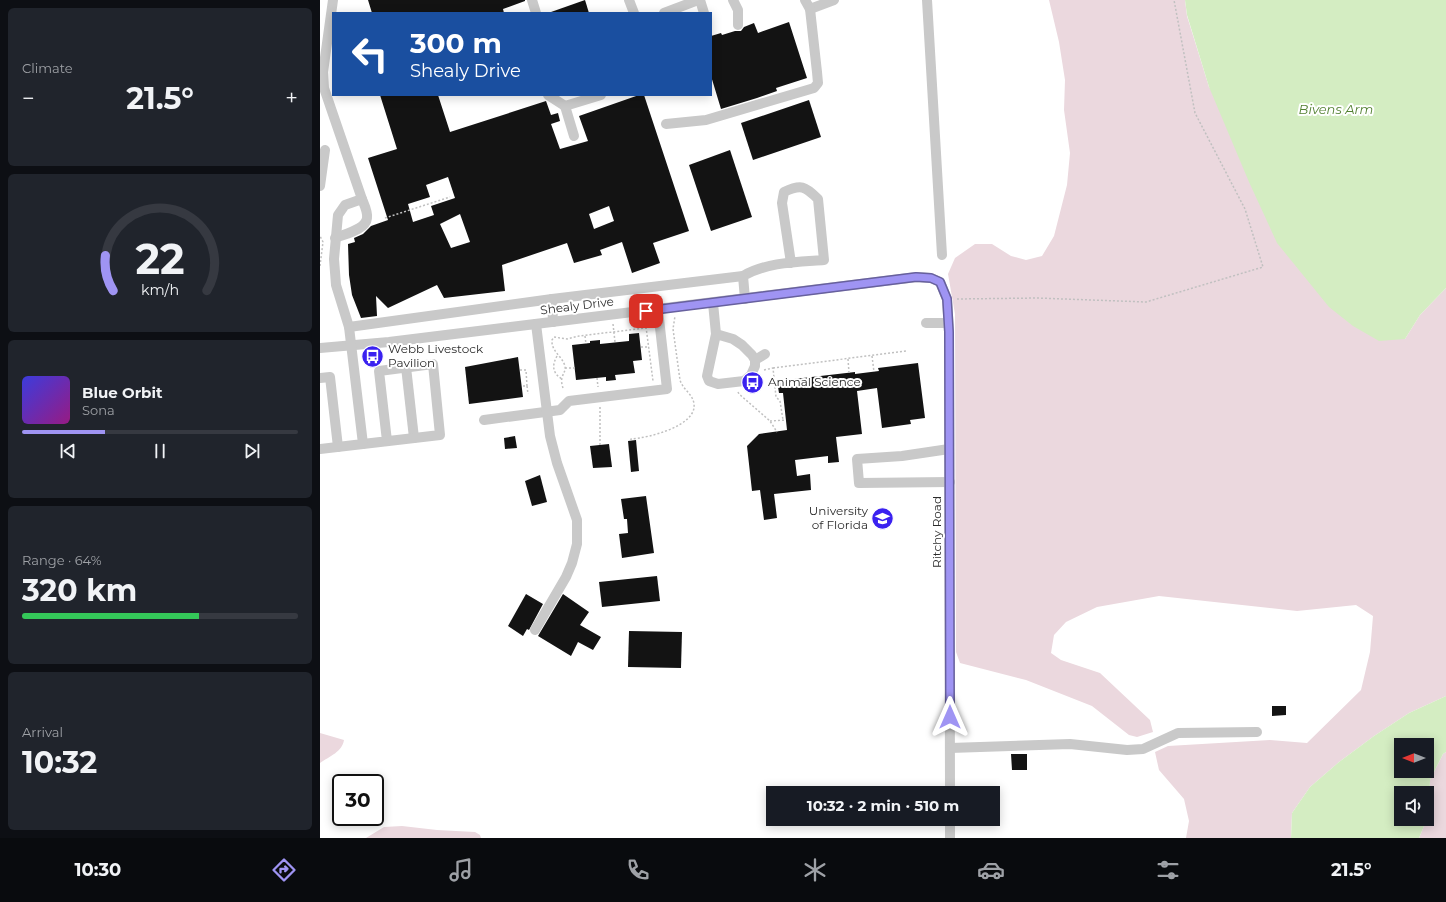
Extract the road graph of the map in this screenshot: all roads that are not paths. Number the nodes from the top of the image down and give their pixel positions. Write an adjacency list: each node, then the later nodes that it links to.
1 (333, 0): 19 (street)
2 (532, 0): 9 (street)
3 (629, 0): 10 (street)
4 (699, 0): 11 (street); 12 (street)
5 (733, 0): 13 (street)
6 (834, 0): 8 (street)
7 (927, 0): 24 (street)
8 (807, 5): 17 (street)
9 (536, 12)
10 (634, 12)
11 (667, 12)
12 (704, 12)
13 (738, 25)
14 (549, 96): 16 (street)
15 (598, 96): 16 (street)
16 (564, 106): 18 (street)
17 (666, 124)
18 (574, 136)
19 (343, 144): 20 (street); 22 (street)
20 (323, 151): 21 (street)
21 (320, 186)
22 (362, 199): 23 (street); 23 (street)
23 (335, 238): 36 (street)
24 (942, 255)
25 (791, 263): 25 (street); 26 (street)
26 (744, 276): 28 (street); 29 (street)
27 (931, 278): 29 (street, Shealy Drive); 34 (street, Ritchy Road)
28 (552, 299): 32 (street); 36 (street)
29 (745, 299): 30 (street, Shealy Drive)
30 (713, 303): 31 (street, Shealy Drive); 37 (street)
31 (658, 310): 32 (street, Shealy Drive); 44 (street)
32 (553, 322): 35 (street, Shealy Drive)
33 (926, 323): 34 (street)
34 (948, 323): 51 (street, Ritchy Road)
35 (536, 324): 38 (street, Shealy Drive); 44 (street)
36 (349, 327): 38 (street)
37 (716, 334): 41 (street); 41 (street)
38 (351, 346): 39 (street, Shealy Drive); 48 (street)
39 (320, 348)
40 (765, 354): 41 (street)
41 (755, 360)
42 (406, 367): 46 (street); 46 (street); 47 (street)
43 (320, 378): 49 (street)
44 (547, 412): 45 (street); 53 (street)
45 (484, 420)
46 (414, 438): 47 (street)
47 (387, 441): 48 (street)
48 (363, 444): 49 (street)
49 (338, 447): 50 (street)
50 (320, 449)
51 (949, 449): 52 (street, Ritchy Road); 52 (street)
52 (950, 482): 55 (street, Ritchy Road)
53 (535, 630)
54 (1257, 732): 55 (street)
55 (950, 748): 56 (street, Ritchy Road)
56 (950, 786)
57 (950, 826): 58 (street)
58 (950, 838)

